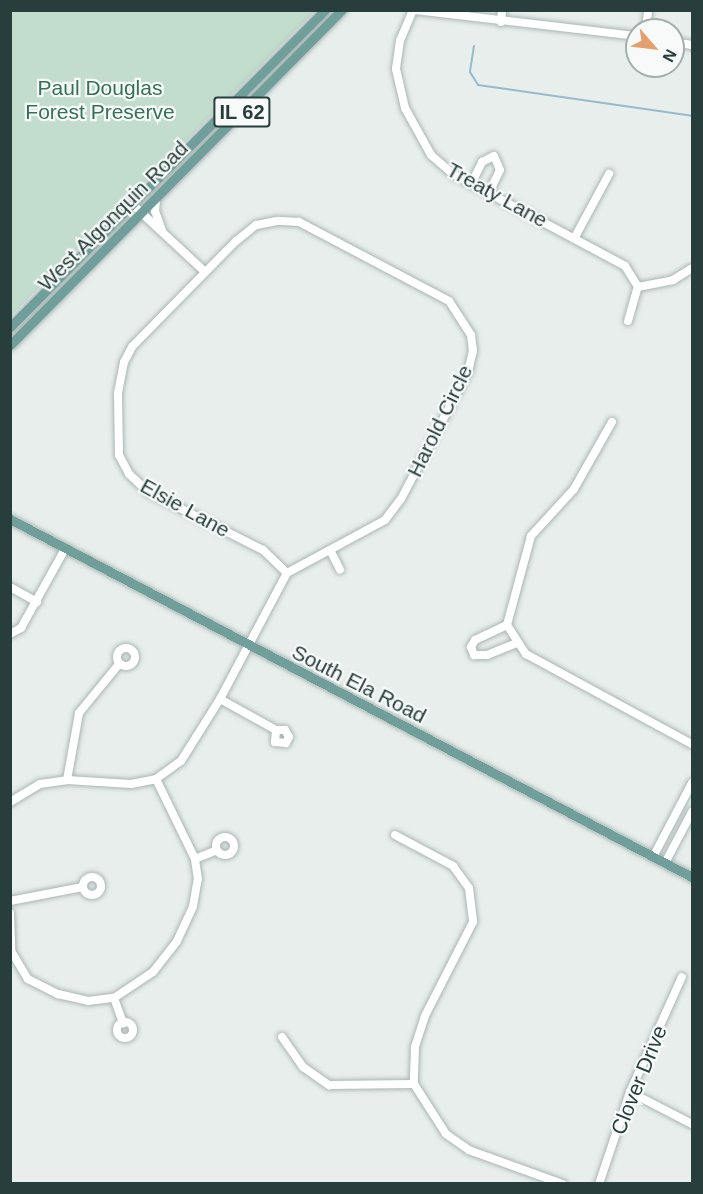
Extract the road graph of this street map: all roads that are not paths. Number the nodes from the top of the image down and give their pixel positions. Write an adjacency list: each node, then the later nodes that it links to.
1 (325, 10): 11 (main road, West Algonquin Road / IL 62)
2 (342, 10): 10 (main road, West Algonquin Road / IL 62)
3 (414, 10): 5 (street); 8 (street, Treaty Lane)
4 (502, 10): 5 (street)
5 (501, 22): 6 (street)
6 (625, 35)
7 (609, 174): 14 (street)
8 (471, 184): 9 (street, Treaty Lane); 9 (street)
9 (489, 193): 14 (street, Treaty Lane)
10 (156, 198): 12 (main road, West Algonquin Road / IL 62); 13 (street)
11 (132, 204): 12 (street); 19 (main road, West Algonquin Road / IL 62)
12 (141, 213): 13 (street); 20 (main road, West Algonquin Road / IL 62)
13 (163, 231): 16 (street)
14 (575, 237): 17 (street, Treaty Lane)
15 (693, 268): 17 (street)
16 (204, 271): 24 (street, Harold Circle); 26 (street, Elsie Lane)
17 (638, 286): 18 (street)
18 (628, 321)
19 (10, 327)
20 (10, 345)
21 (612, 422): 29 (street)
22 (10, 519): 23 (main road, South Ela Road)
23 (65, 549): 28 (street); 32 (main road, South Ela Road)
24 (330, 550): 25 (street); 26 (street, Harold Circle)
25 (340, 570)
26 (287, 573): 32 (street)
27 (10, 587): 28 (street)
28 (37, 602): 30 (street)
29 (507, 625): 31 (street); 31 (street)
30 (10, 634)
31 (515, 640): 36 (street)
32 (247, 646): 34 (street); 44 (main road, South Ela Road)
33 (119, 664): 38 (street)
34 (220, 699): 35 (street); 37 (street)
35 (276, 730)
36 (693, 744)
37 (156, 779): 38 (street); 45 (street)
38 (67, 780): 40 (street)
39 (693, 783): 44 (street)
40 (10, 802)
41 (693, 812): 46 (street)
42 (395, 835): 56 (street)
43 (217, 850): 45 (street)
44 (653, 857): 46 (main road, South Ela Road)
45 (195, 859): 53 (street)
46 (665, 862): 47 (main road, South Ela Road)
47 (693, 878)
48 (83, 886): 49 (street)
49 (10, 901)
50 (10, 913): 51 (street)
51 (11, 951): 53 (street)
52 (682, 977): 57 (street, Clover Drive)
53 (114, 998): 54 (street)
54 (123, 1023)
55 (282, 1037): 56 (street)
56 (414, 1084): 59 (street)
57 (630, 1092): 58 (street); 60 (street, Clover Drive)
58 (693, 1124)
59 (563, 1184)
60 (599, 1184)

